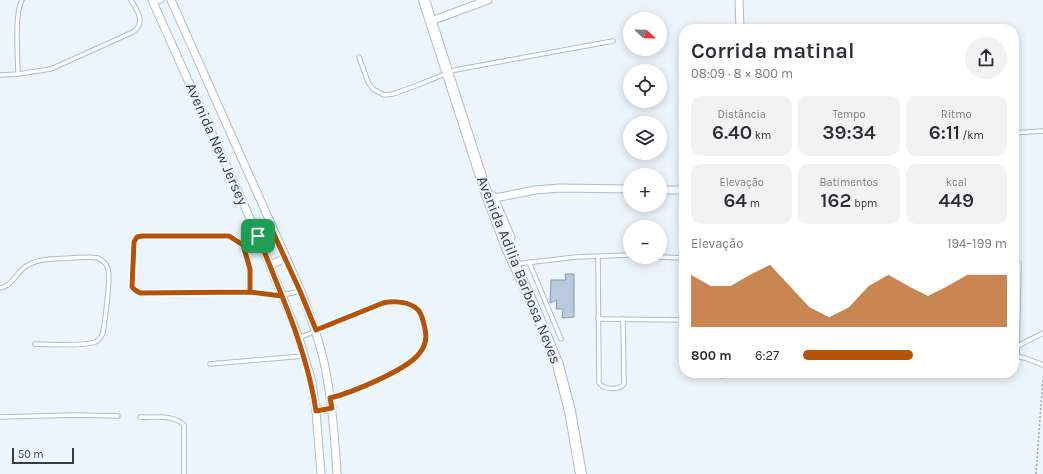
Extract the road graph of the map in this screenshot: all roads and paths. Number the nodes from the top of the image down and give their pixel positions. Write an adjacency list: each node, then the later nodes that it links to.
1 (22, 0): 15 (lane)
2 (132, 0): 15 (lane)
3 (162, 0): 8 (lane)
4 (171, 0): 23 (street, Avenida New Jersey)
5 (424, 0): 9 (street, Avenida Adilia Barbosa Neves)
6 (488, 0): 9 (street)
7 (739, 0): 10 (street)
8 (153, 2): 24 (street, Avenida New Jersey)
9 (431, 21): 13 (street, Avenida Adilia Barbosa Neves)
10 (740, 24)
11 (613, 41): 13 (lane)
12 (359, 57): 13 (lane)
13 (448, 72): 21 (street, Avenida Adilia Barbosa Neves)
14 (0, 74): 15 (lane)
15 (18, 74)
16 (1043, 131): 17 (lane)
17 (1019, 133)
18 (623, 190): 22 (street)
19 (667, 190): 20 (street)
20 (679, 190)
21 (486, 192): 22 (street); 25 (street, Avenida Adilia Barbosa Neves)
22 (495, 198): 25 (street)
23 (272, 230): 24 (street); 29 (street, Avenida New Jersey)
24 (258, 236): 32 (street, Avenida New Jersey)
25 (508, 250): 33 (street, Avenida Adilia Barbosa Neves)
26 (623, 255): 27 (lane)
27 (598, 257): 31 (lane); 39 (lane)
28 (667, 257): 30 (lane)
29 (286, 258): 32 (street); 35 (street, Avenida New Jersey)
30 (679, 258)
31 (529, 262): 33 (lane); 44 (lane)
32 (270, 265): 37 (street, Avenida New Jersey)
33 (514, 265): 61 (street, Avenida Adilia Barbosa Neves)
34 (0, 288): 45 (lane)
35 (300, 291): 37 (lane); 41 (street, Avenida New Jersey)
36 (250, 292): 36 (lane); 37 (lane)
37 (282, 296): 43 (street, Avenida New Jersey)
38 (623, 319): 39 (lane); 39 (lane); 40 (lane)
39 (598, 320)
40 (679, 320)
41 (316, 330): 43 (lane); 52 (street, Avenida New Jersey); 52 (lane)
42 (1043, 333): 46 (lane)
43 (299, 338): 47 (street, Avenida New Jersey)
44 (561, 339)
45 (35, 344)
46 (1019, 346)
47 (304, 356): 49 (lane); 54 (street, Avenida New Jersey)
48 (1019, 357): 50 (lane)
49 (210, 364)
50 (1043, 365)
51 (1043, 377): 62 (path)
52 (330, 398): 53 (street, Avenida New Jersey)
53 (332, 408): 54 (street); 60 (street, Avenida New Jersey)
54 (316, 411): 59 (street, Avenida New Jersey)
55 (118, 416): 56 (lane)
56 (0, 417)
57 (140, 417): 58 (lane)
58 (184, 474)
59 (322, 474)
60 (337, 474)
61 (581, 474)
62 (1036, 474)

